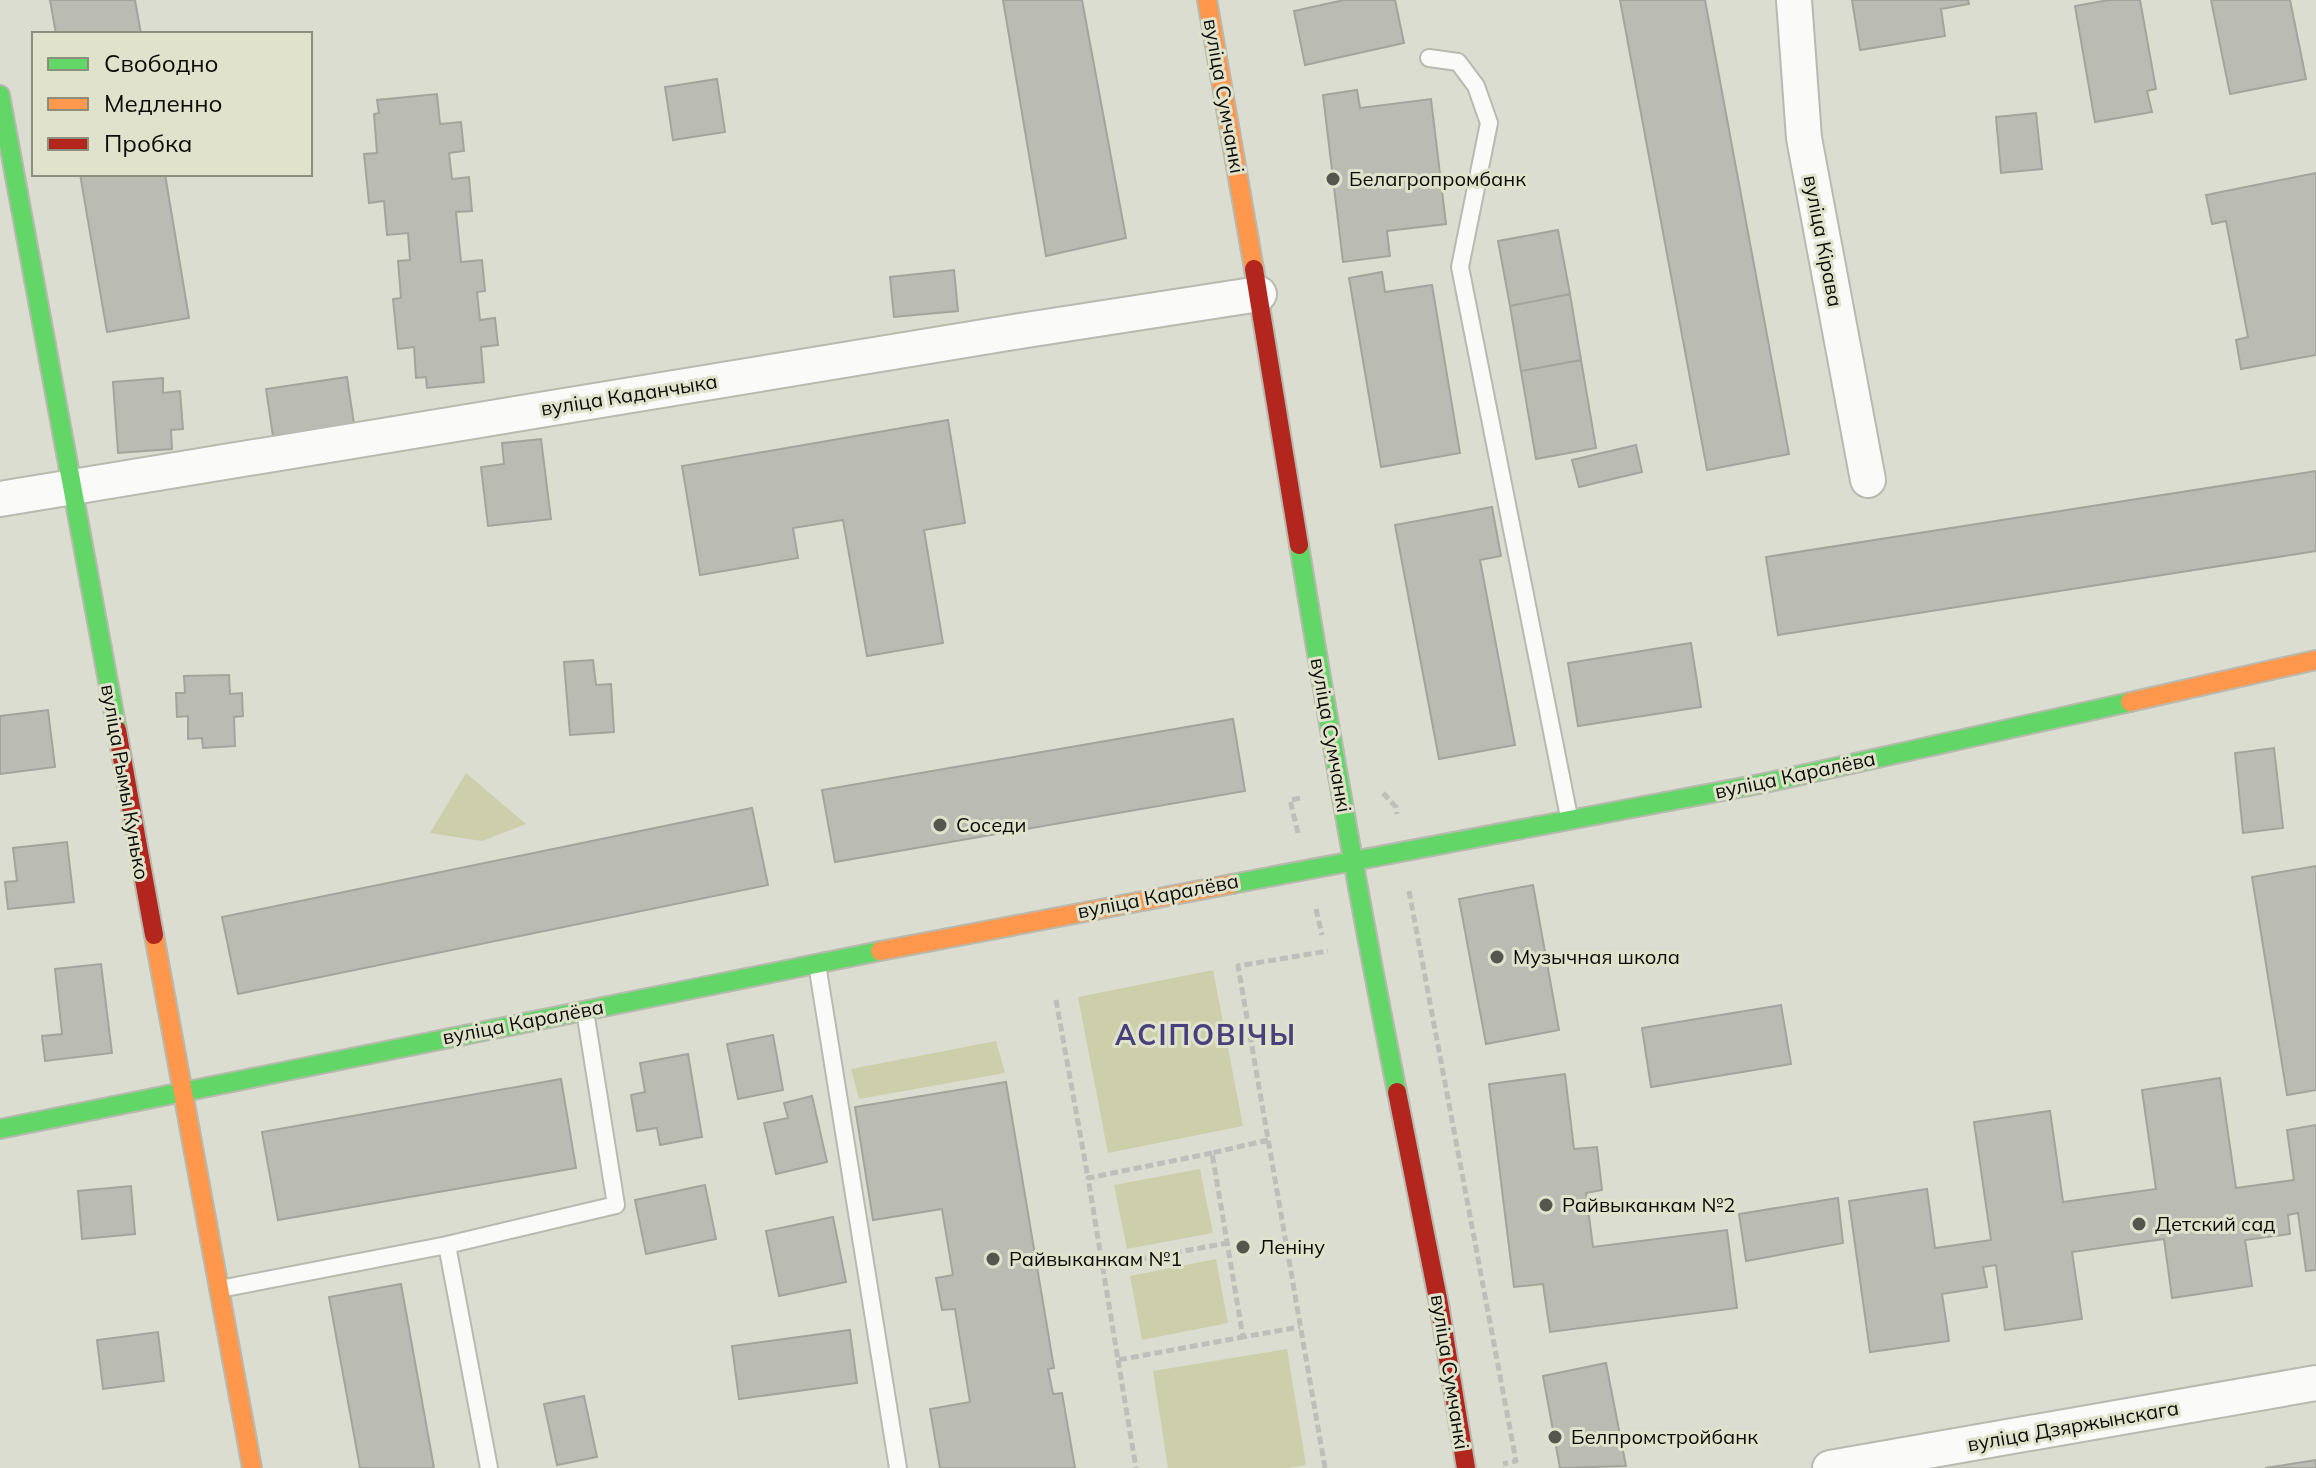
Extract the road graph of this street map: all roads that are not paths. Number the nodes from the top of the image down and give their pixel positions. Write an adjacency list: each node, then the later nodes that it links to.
1 (1207, 0): 5 (street, вуліца Сумчанкі)
2 (1794, 0): 6 (street, вуліца Кірава)
3 (1429, 58): 10 (lane)
4 (0, 95): 7 (street, вуліца Рымы Кунько)
5 (1259, 294): 7 (street, вуліца Каданчыка); 11 (street, вуліца Сумчанкі)
6 (1868, 480)
7 (71, 486): 8 (street, вуліца Каданчыка); 14 (street, вуліца Рымы Кунько)
8 (0, 499)
9 (2316, 660): 10 (street, вуліца Каралёва)
10 (1569, 819): 11 (street, вуліца Каралёва)
11 (1355, 859): 12 (street, вуліца Каралёва); 22 (street, вуліца Сумчанкі)
12 (816, 963): 13 (street, вуліца Каралёва); 21 (lane)
13 (585, 1010): 14 (street, вуліца Каралёва); 16 (lane)
14 (183, 1092): 15 (street, вуліца Каралёва); 17 (street, вуліца Рымы Кунько)
15 (0, 1129)
16 (447, 1245): 17 (lane); 20 (lane)
17 (220, 1289): 19 (street, вуліца Рымы Кунько)
18 (2316, 1383): 23 (street, вуліца Дзяржынскага)
19 (252, 1468)
20 (489, 1468)
21 (898, 1468)
22 (1466, 1468)
23 (1830, 1468)

